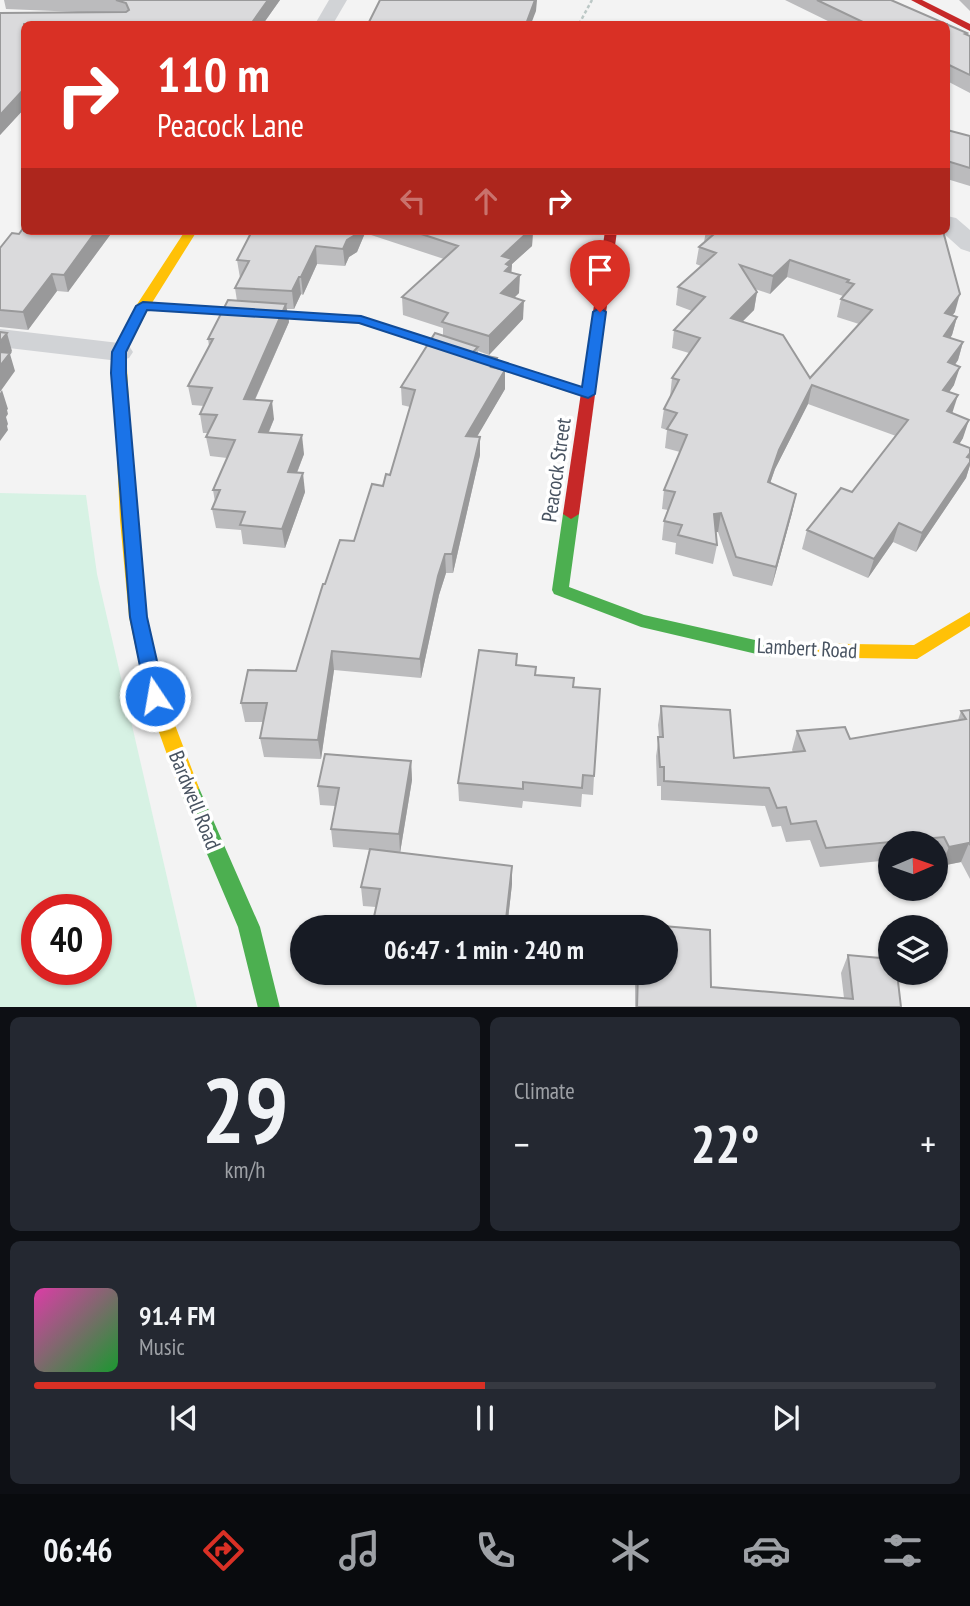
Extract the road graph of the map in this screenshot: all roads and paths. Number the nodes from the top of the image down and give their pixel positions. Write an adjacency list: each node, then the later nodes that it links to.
1 (338, 0): 5 (street)
2 (592, 0): 6 (path)
3 (915, 0): 4 (street)
4 (945, 14): 7 (street); 8 (street)
5 (326, 21)
6 (581, 21)
7 (970, 22)
8 (970, 28)
9 (950, 226): 12 (street)
10 (188, 235): 13 (street)
11 (610, 235): 16 (street, Peacock Street)
12 (970, 244)
13 (143, 306): 15 (street); 16 (lane)
14 (0, 338): 15 (street)
15 (119, 352): 19 (street, Bardwell Road)
16 (588, 394): 17 (street, Peacock Street)
17 (560, 590): 18 (street, Lambert Road)
18 (970, 618)
19 (270, 1007)

